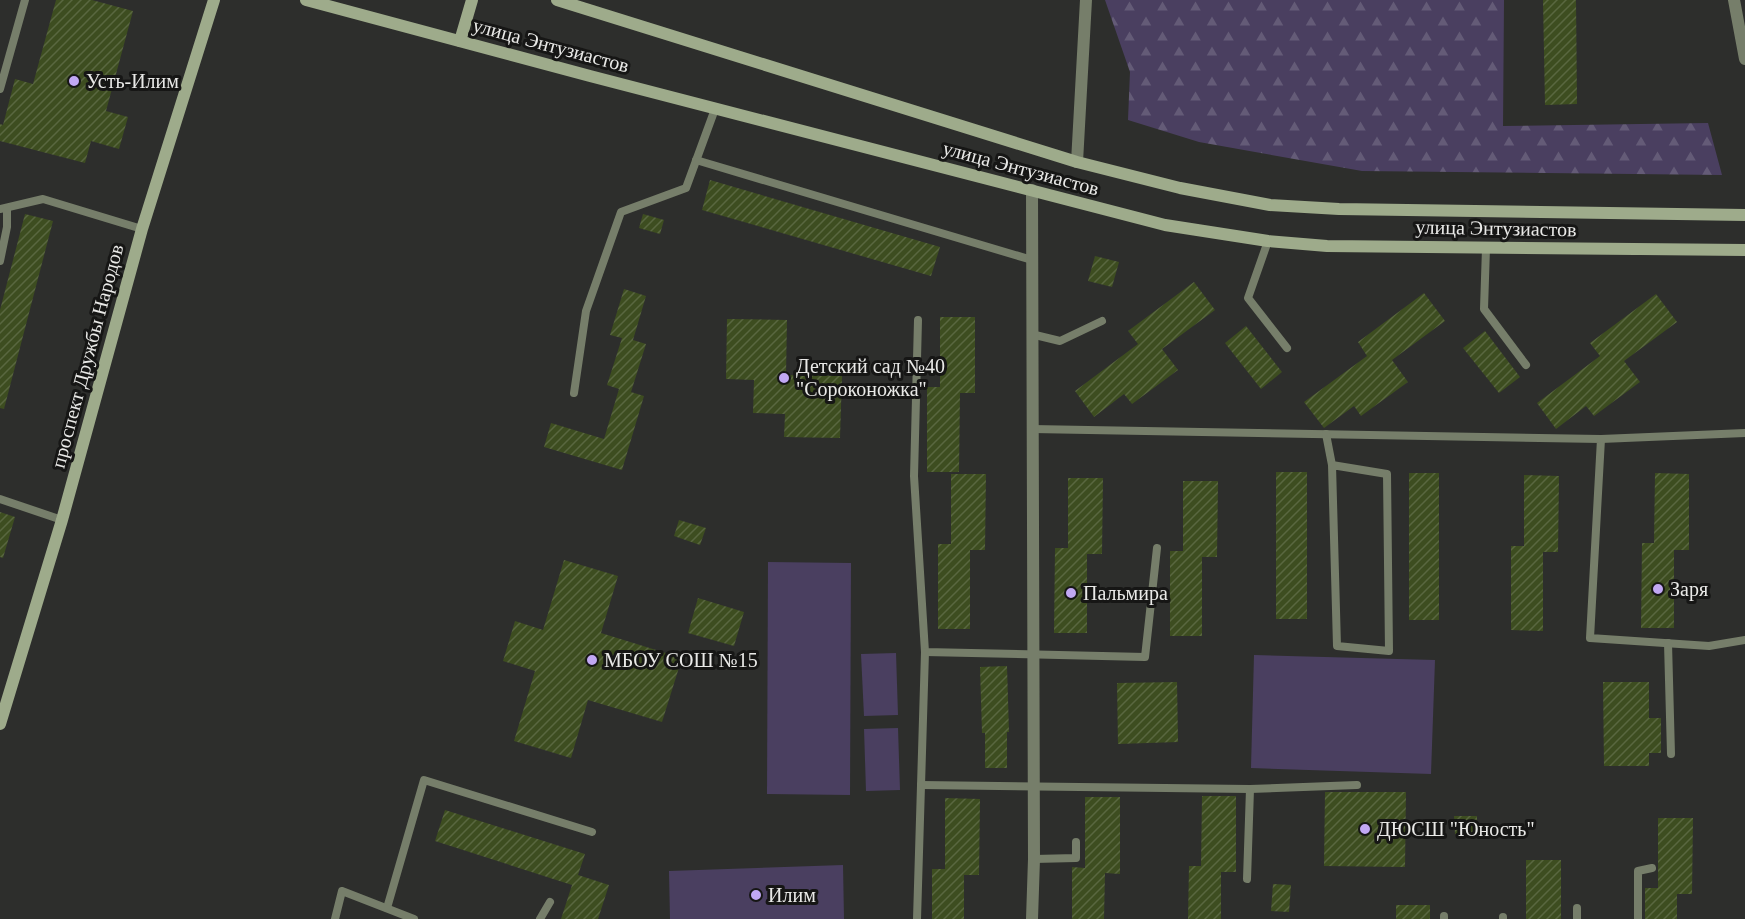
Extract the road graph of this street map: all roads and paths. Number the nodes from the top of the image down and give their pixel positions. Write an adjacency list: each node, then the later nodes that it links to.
1 (25, 0): 11 (lane)
2 (214, 0): 18 (street, проспект Дружбы Народов)
3 (306, 0): 9 (street, улица Энтузиастов)
4 (472, 0): 9 (street)
5 (557, 0): 14 (street, улица Энтузиастов)
6 (1086, 0): 14 (street)
7 (1734, 0): 8 (street)
8 (1742, 26): 10 (street)
9 (460, 41): 12 (street, улица Энтузиастов)
10 (1745, 59)
11 (0, 89)
12 (715, 109): 13 (lane); 15 (street, улица Энтузиастов)
13 (696, 159): 22 (lane); 29 (lane)
14 (1077, 162): 17 (street, улица Энтузиастов)
15 (1032, 190): 19 (street, улица Энтузиастов); 22 (street)
16 (4, 209): 18 (lane); 23 (lane)
17 (1745, 215)
18 (142, 229): 36 (street, проспект Дружбы Народов)
19 (1268, 241): 20 (street, улица Энтузиастов); 27 (lane)
20 (1486, 248): 21 (street, улица Энтузиастов); 28 (lane)
21 (1745, 250)
22 (1032, 260): 26 (street)
23 (0, 261)
24 (918, 320): 40 (lane)
25 (1102, 321): 26 (lane)
26 (1031, 334): 30 (street)
27 (1287, 348)
28 (1526, 364)
29 (574, 393)
30 (1032, 429): 32 (lane); 41 (street)
31 (1745, 433): 33 (lane)
32 (1326, 434): 33 (lane); 34 (lane)
33 (1601, 439): 39 (lane)
34 (1332, 465): 34 (lane)
35 (0, 499): 36 (lane)
36 (62, 520): 42 (street, проспект Дружбы Народов)
37 (1157, 548): 41 (lane)
38 (1745, 640): 39 (lane)
39 (1668, 643): 43 (lane)
40 (925, 652): 41 (lane); 44 (lane)
41 (1032, 654): 46 (street)
42 (0, 724)
43 (1671, 754)
44 (921, 785): 46 (lane); 59 (lane)
45 (1357, 785): 47 (lane)
46 (1034, 787): 47 (lane); 50 (street)
47 (1250, 789): 52 (lane)
48 (592, 832): 54 (lane)
49 (1076, 842): 50 (lane)
50 (1034, 859): 60 (street)
51 (1652, 868): 62 (lane)
52 (1247, 879)
53 (550, 902): 58 (lane)
54 (387, 908): 56 (lane); 57 (lane)
55 (1577, 908): 61 (lane)
56 (335, 919)
57 (414, 919)
58 (540, 919)
59 (917, 919)
60 (1032, 919)
61 (1577, 919)
62 (1638, 919)

